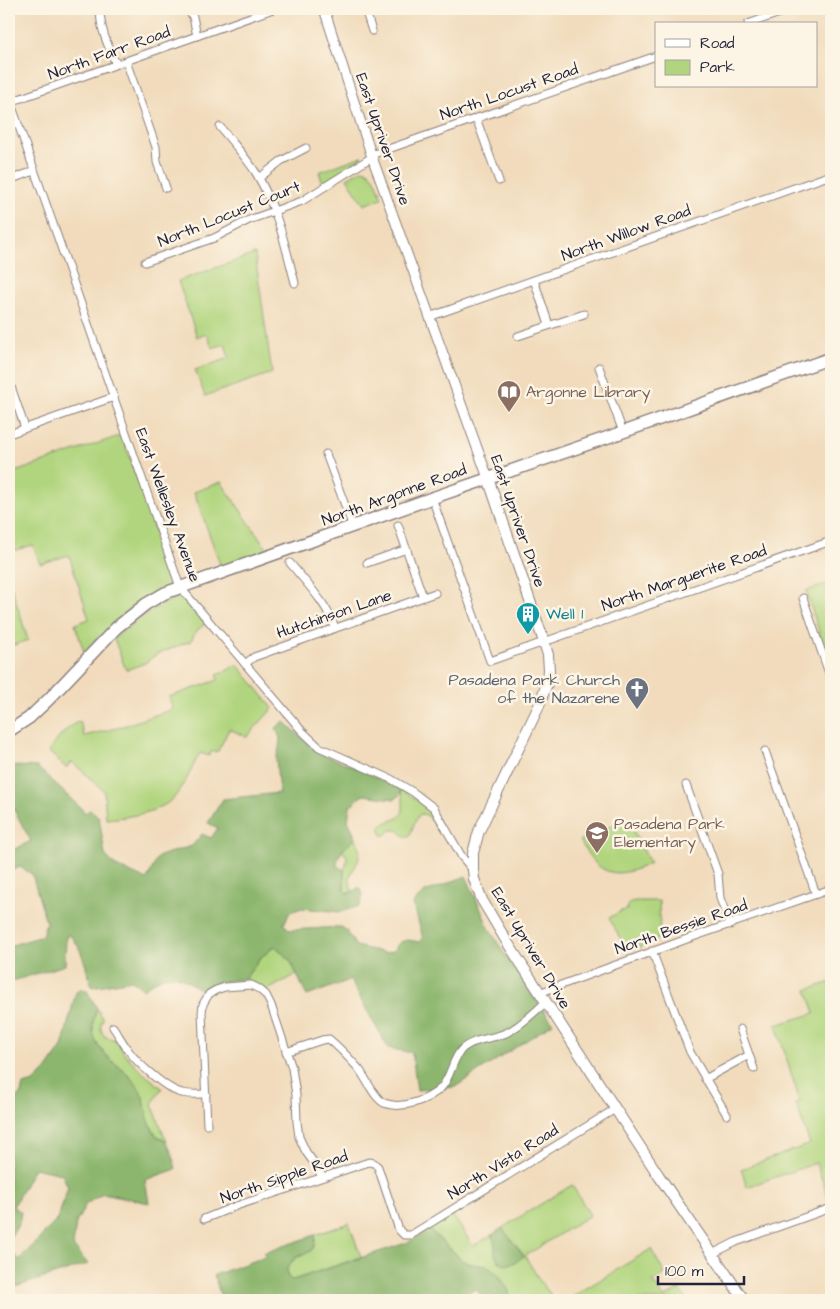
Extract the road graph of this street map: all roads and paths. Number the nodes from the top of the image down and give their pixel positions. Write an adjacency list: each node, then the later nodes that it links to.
1 (100, 9): 12 (street)
2 (188, 9): 9 (street)
3 (273, 9): 9 (street, North Farr Road)
4 (324, 9): 17 (street, East Upriver Drive)
5 (365, 9): 8 (street)
6 (792, 9): 7 (street)
7 (754, 22)
8 (372, 31)
9 (197, 36): 11 (street, North Farr Road)
10 (655, 56): 14 (street, North Locust Road)
11 (126, 61): 12 (street, North Farr Road); 23 (street)
12 (116, 64): 13 (street, North Farr Road)
13 (10, 100): 18 (street, East Wellesley Avenue)
14 (476, 118): 17 (street, North Locust Road); 22 (street)
15 (220, 127): 20 (street)
16 (306, 148): 20 (street)
17 (372, 156): 24 (street, North Locust Court); 29 (street, East Upriver Drive)
18 (34, 171): 21 (street); 35 (street, East Wellesley Avenue)
19 (831, 175): 26 (street, North Willow Road)
20 (259, 178): 24 (street)
21 (9, 180)
22 (499, 181)
23 (166, 188)
24 (275, 211): 25 (street, North Locust Court); 27 (street)
25 (146, 262)
26 (534, 280): 29 (street, North Willow Road); 30 (street)
27 (295, 283)
28 (584, 314): 30 (street)
29 (429, 317): 40 (street, East Upriver Drive)
30 (550, 325): 31 (street)
31 (518, 336)
32 (831, 358): 37 (main road, North Argonne Road)
33 (599, 367): 37 (street)
34 (9, 381): 36 (street)
35 (114, 397): 36 (street); 48 (street, East Wellesley Avenue)
36 (25, 428): 38 (street)
37 (622, 432): 40 (main road, North Argonne Road)
38 (9, 434)
39 (326, 454): 43 (street)
40 (488, 478): 41 (main road, North Argonne Road); 53 (main road, East Upriver Drive)
41 (432, 498): 43 (main road, North Argonne Road); 53 (street, North Marguerite Road)
42 (398, 524): 45 (street)
43 (353, 527): 48 (main road, North Argonne Road)
44 (831, 541): 53 (street, North Marguerite Road)
45 (407, 550): 47 (street); 50 (street)
46 (290, 563): 52 (street)
47 (368, 563)
48 (180, 587): 54 (street, East Wellesley Avenue); 56 (main road, North Argonne Road)
49 (435, 593): 50 (street, Hutchinson Lane)
50 (423, 597): 52 (street, Hutchinson Lane)
51 (803, 598): 55 (street)
52 (335, 628): 54 (street, Hutchinson Lane)
53 (544, 642): 59 (main road, East Upriver Drive)
54 (245, 664): 59 (street, East Wellesley Avenue)
55 (831, 679)
56 (9, 731)
57 (765, 751): 61 (street)
58 (686, 785): 62 (street)
59 (473, 870): 64 (main road, East Upriver Drive)
60 (831, 889): 61 (street, North Bessie Road)
61 (816, 894): 62 (street, North Bessie Road)
62 (730, 924): 63 (street, North Bessie Road)
63 (652, 951): 64 (street, North Bessie Road); 71 (street)
64 (539, 993): 65 (main road, East Upriver Drive)
65 (546, 1002): 68 (street); 73 (main road, East Upriver Drive)
66 (113, 1027): 72 (street)
67 (740, 1029): 69 (street)
68 (286, 1052): 72 (street); 77 (street)
69 (749, 1055): 70 (street); 71 (street)
70 (754, 1069)
71 (705, 1079): 74 (street)
72 (206, 1094): 75 (street)
73 (615, 1109): 76 (street, North Vista Road); 80 (main road, East Upriver Drive)
74 (727, 1115)
75 (207, 1125)
76 (374, 1163): 77 (street, North Sipple Road)
77 (322, 1177): 79 (street, North Sipple Road)
78 (831, 1208): 80 (street)
79 (204, 1219)
80 (712, 1254): 81 (main road, East Upriver Drive)
81 (744, 1300)

